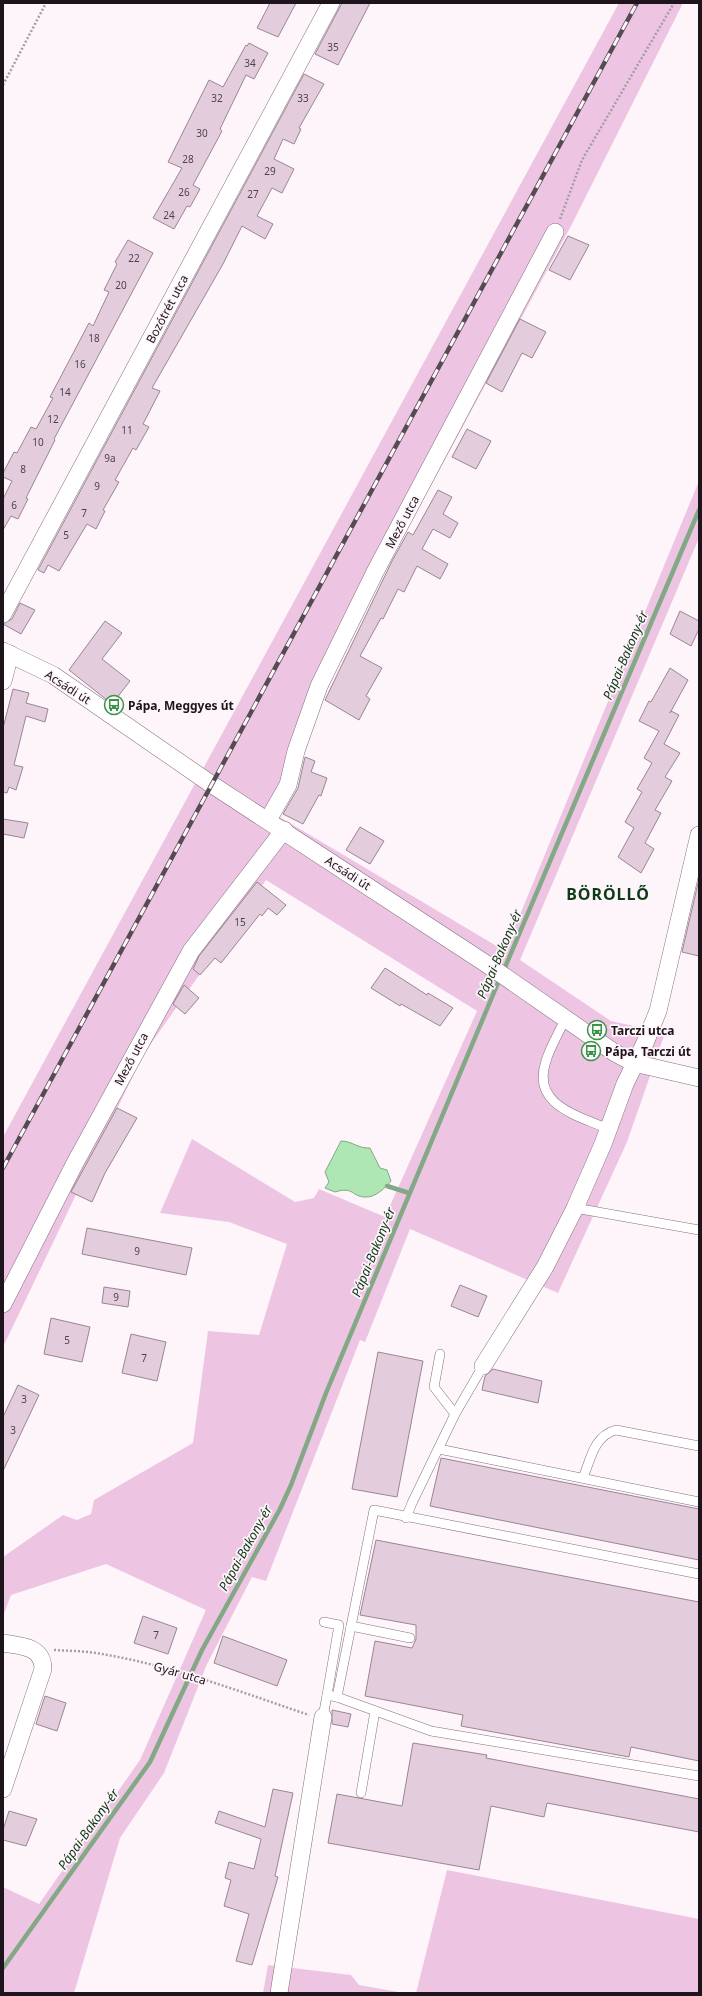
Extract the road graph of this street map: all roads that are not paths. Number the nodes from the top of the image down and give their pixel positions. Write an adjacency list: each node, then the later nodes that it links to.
1 (331, 3): 3 (street, Bozótrét utca)
2 (555, 232): 6 (street, Mező utca)
3 (3, 614)
4 (6, 652): 5 (street); 6 (street, Acsádi út)
5 (3, 681)
6 (268, 820): 7 (street, Acsádi út)
7 (284, 830): 9 (street, Acsádi út); 15 (street, Mező utca)
8 (699, 834): 10 (street)
9 (565, 1019): 10 (street, Acsádi út); 12 (lane)
10 (634, 1063): 11 (street, Acsádi út); 12 (street)
11 (699, 1078)
12 (608, 1129): 13 (street)
13 (575, 1208): 14 (lane); 17 (street)
14 (699, 1230)
15 (3, 1304)
16 (440, 1354): 18 (lane)
17 (483, 1366): 18 (lane)
18 (455, 1414): 20 (lane)
19 (699, 1446): 21 (lane)
20 (439, 1449): 21 (lane); 23 (lane)
21 (583, 1478): 22 (lane)
22 (699, 1502)
23 (406, 1518): 24 (lane); 26 (lane)
24 (699, 1574)
25 (324, 1622): 29 (lane)
26 (351, 1626): 27 (lane); 30 (lane)
27 (410, 1638)
28 (3, 1644): 34 (street)
29 (327, 1695): 30 (lane); 32 (lane)
30 (337, 1697): 31 (lane)
31 (375, 1711): 33 (lane); 35 (lane)
32 (323, 1718): 36 (street)
33 (699, 1776)
34 (3, 1789)
35 (361, 1793)
36 (278, 1993)

